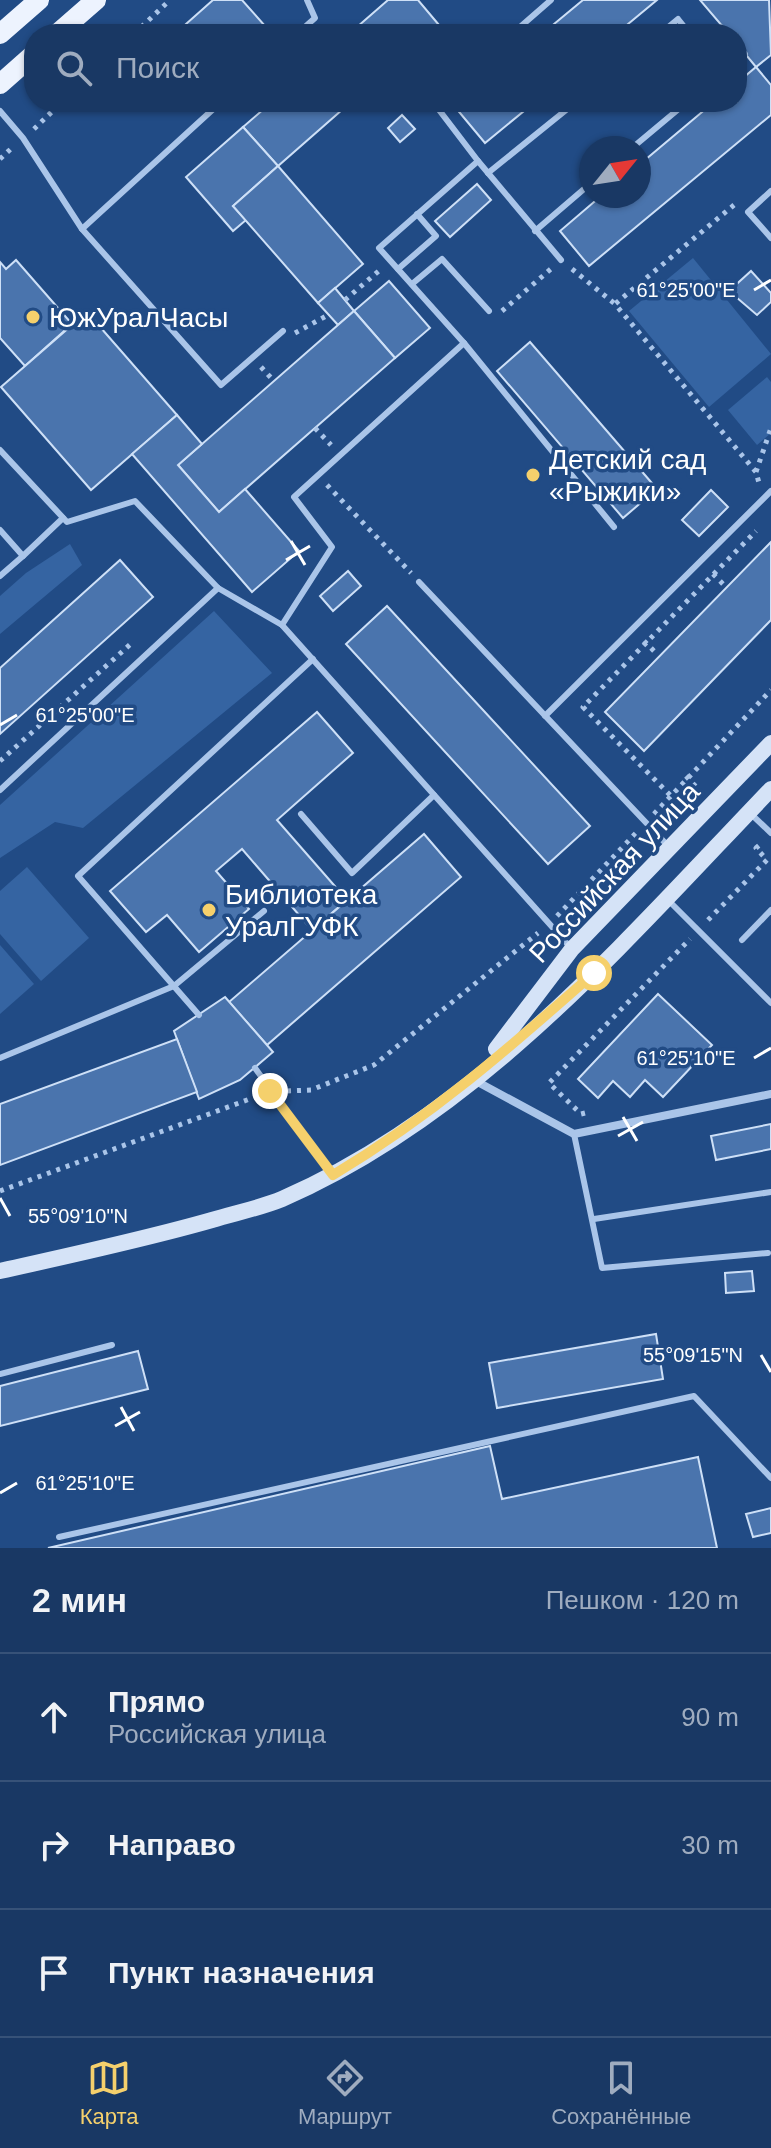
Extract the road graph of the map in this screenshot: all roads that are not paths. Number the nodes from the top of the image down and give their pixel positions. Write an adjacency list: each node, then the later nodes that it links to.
1 (39, 0): 8 (main road)
2 (96, 0): 5 (main road)
3 (307, 0): 6 (lane)
4 (551, 0): 7 (lane)
5 (68, 24)
6 (308, 24)
7 (523, 24)
8 (0, 34)
9 (24, 63): 10 (main road)
10 (0, 84)
11 (0, 111): 22 (lane)
12 (210, 112): 22 (lane)
13 (441, 112): 17 (lane)
14 (564, 112): 18 (lane)
15 (675, 112): 16 (lane)
16 (646, 136)
17 (478, 161): 18 (lane); 21 (lane)
18 (488, 173): 23 (lane)
19 (771, 191): 24 (lane)
20 (579, 193): 23 (lane)
21 (417, 214): 26 (lane); 26 (lane)
22 (82, 229): 29 (lane)
23 (535, 231): 25 (lane)
24 (771, 238)
25 (561, 260)
26 (398, 269): 27 (lane)
27 (412, 284): 28 (lane); 30 (lane)
28 (489, 311)
29 (283, 331)
30 (464, 343): 34 (lane); 40 (lane)
31 (0, 450): 33 (lane)
32 (771, 491): 42 (lane)
33 (63, 518): 36 (lane); 39 (lane)
34 (614, 527)
35 (0, 530): 36 (lane)
36 (23, 556): 37 (lane)
37 (0, 576)
38 (419, 582): 42 (lane)
39 (218, 588): 40 (lane); 45 (lane)
40 (282, 625): 41 (lane)
41 (313, 659): 46 (lane); 56 (lane)
42 (545, 716): 50 (lane)
43 (771, 743): 50 (main road, Российская улица)
44 (771, 789): 47 (main road, Российская улица)
45 (0, 790)
46 (434, 795): 48 (lane); 55 (lane)
47 (749, 812): 49 (lane); 51 (main road, Российская улица)
48 (301, 814)
49 (771, 833)
50 (670, 848): 55 (main road, Российская улица)
51 (666, 898): 57 (lane); 61 (main road, Российская улица)
52 (771, 910): 54 (lane)
53 (264, 911): 56 (lane)
54 (742, 940)
55 (572, 949): 61 (main road, Российская улица)
56 (174, 986): 58 (lane); 59 (lane)
57 (771, 1003)
58 (199, 1015)
59 (0, 1058)
60 (255, 1068): 64 (lane)
61 (474, 1079): 63 (street); 64 (main road, Российская улица)
62 (771, 1094): 63 (street)
63 (574, 1134): 66 (lane)
64 (333, 1175): 68 (main road, Российская улица)
65 (771, 1192): 66 (lane)
66 (594, 1219): 67 (lane)
67 (768, 1253)
68 (0, 1271)
69 (112, 1345): 70 (lane)
70 (0, 1374)
71 (771, 1478): 72 (lane)
72 (59, 1537)

